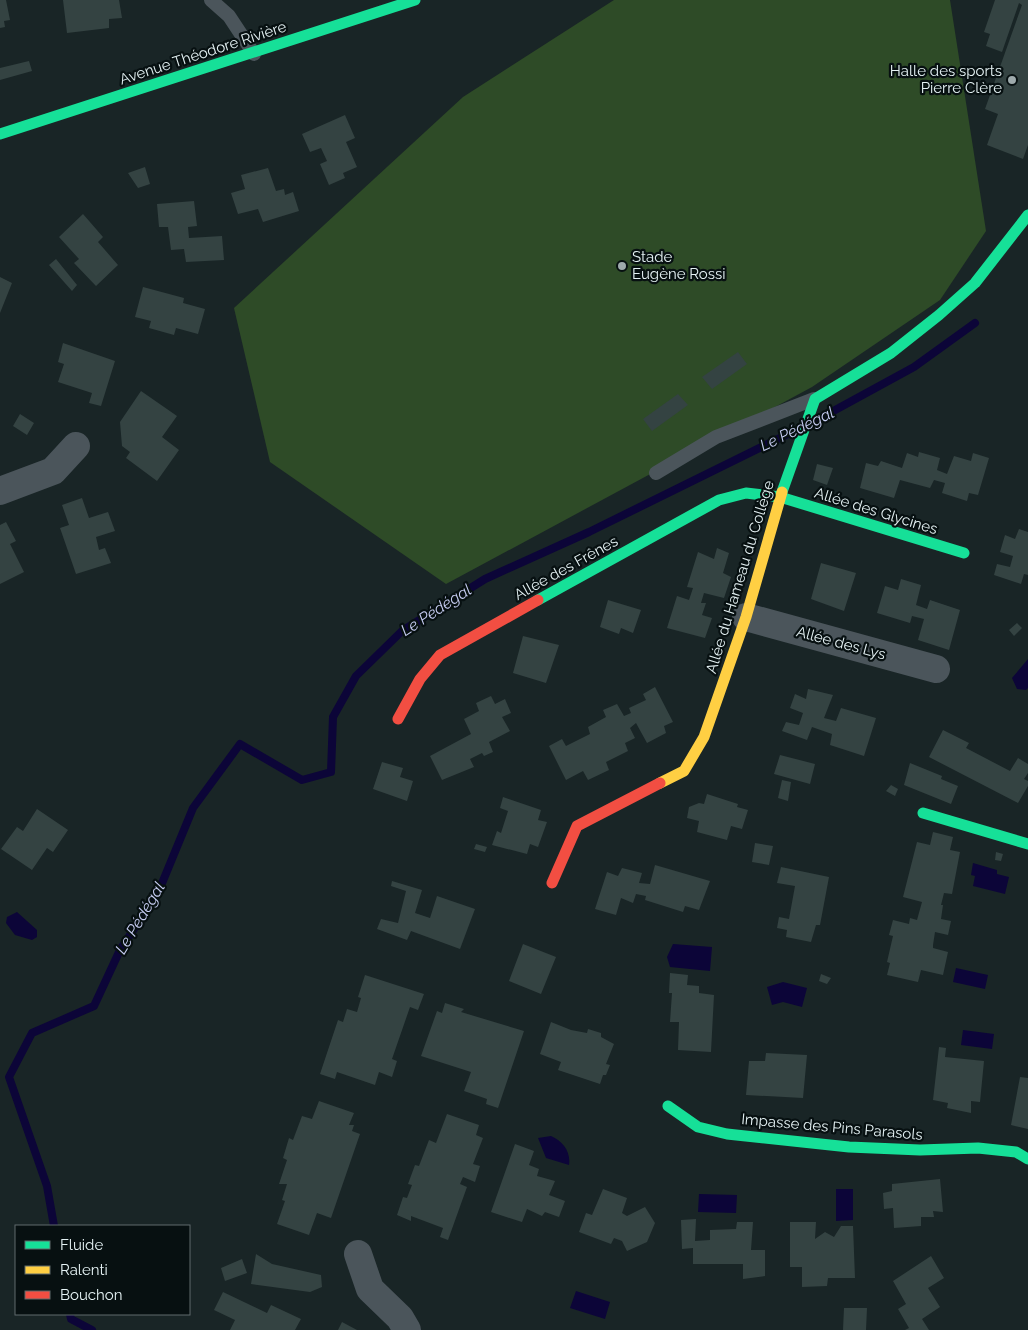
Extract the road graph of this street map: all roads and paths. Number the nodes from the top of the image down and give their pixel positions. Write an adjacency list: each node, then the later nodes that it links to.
1 (211, 0): 3 (lane)
2 (415, 0): 3 (street, Avenue Théodore Rivière)
3 (254, 54): 4 (street, Avenue Théodore Rivière)
4 (0, 134)
5 (1028, 215): 6 (street)
6 (815, 399): 8 (lane); 10 (street, Allée du Hameau du Collège)
7 (76, 446): 9 (street)
8 (656, 473)
9 (0, 491)
10 (780, 497): 11 (street, Allée des Glycines); 12 (street, Allée du Hameau du Collège); 14 (street, Allée des Frênes)
11 (964, 553)
12 (746, 617): 13 (street, Allée des Lys); 17 (street, Allée du Hameau du Collège)
13 (936, 669)
14 (398, 719)
15 (924, 813): 16 (street)
16 (1028, 844)
17 (552, 883)
18 (668, 1106): 19 (street, Impasse des Pins Parasols)
19 (1028, 1160)
20 (358, 1254): 21 (street)
21 (408, 1330)

